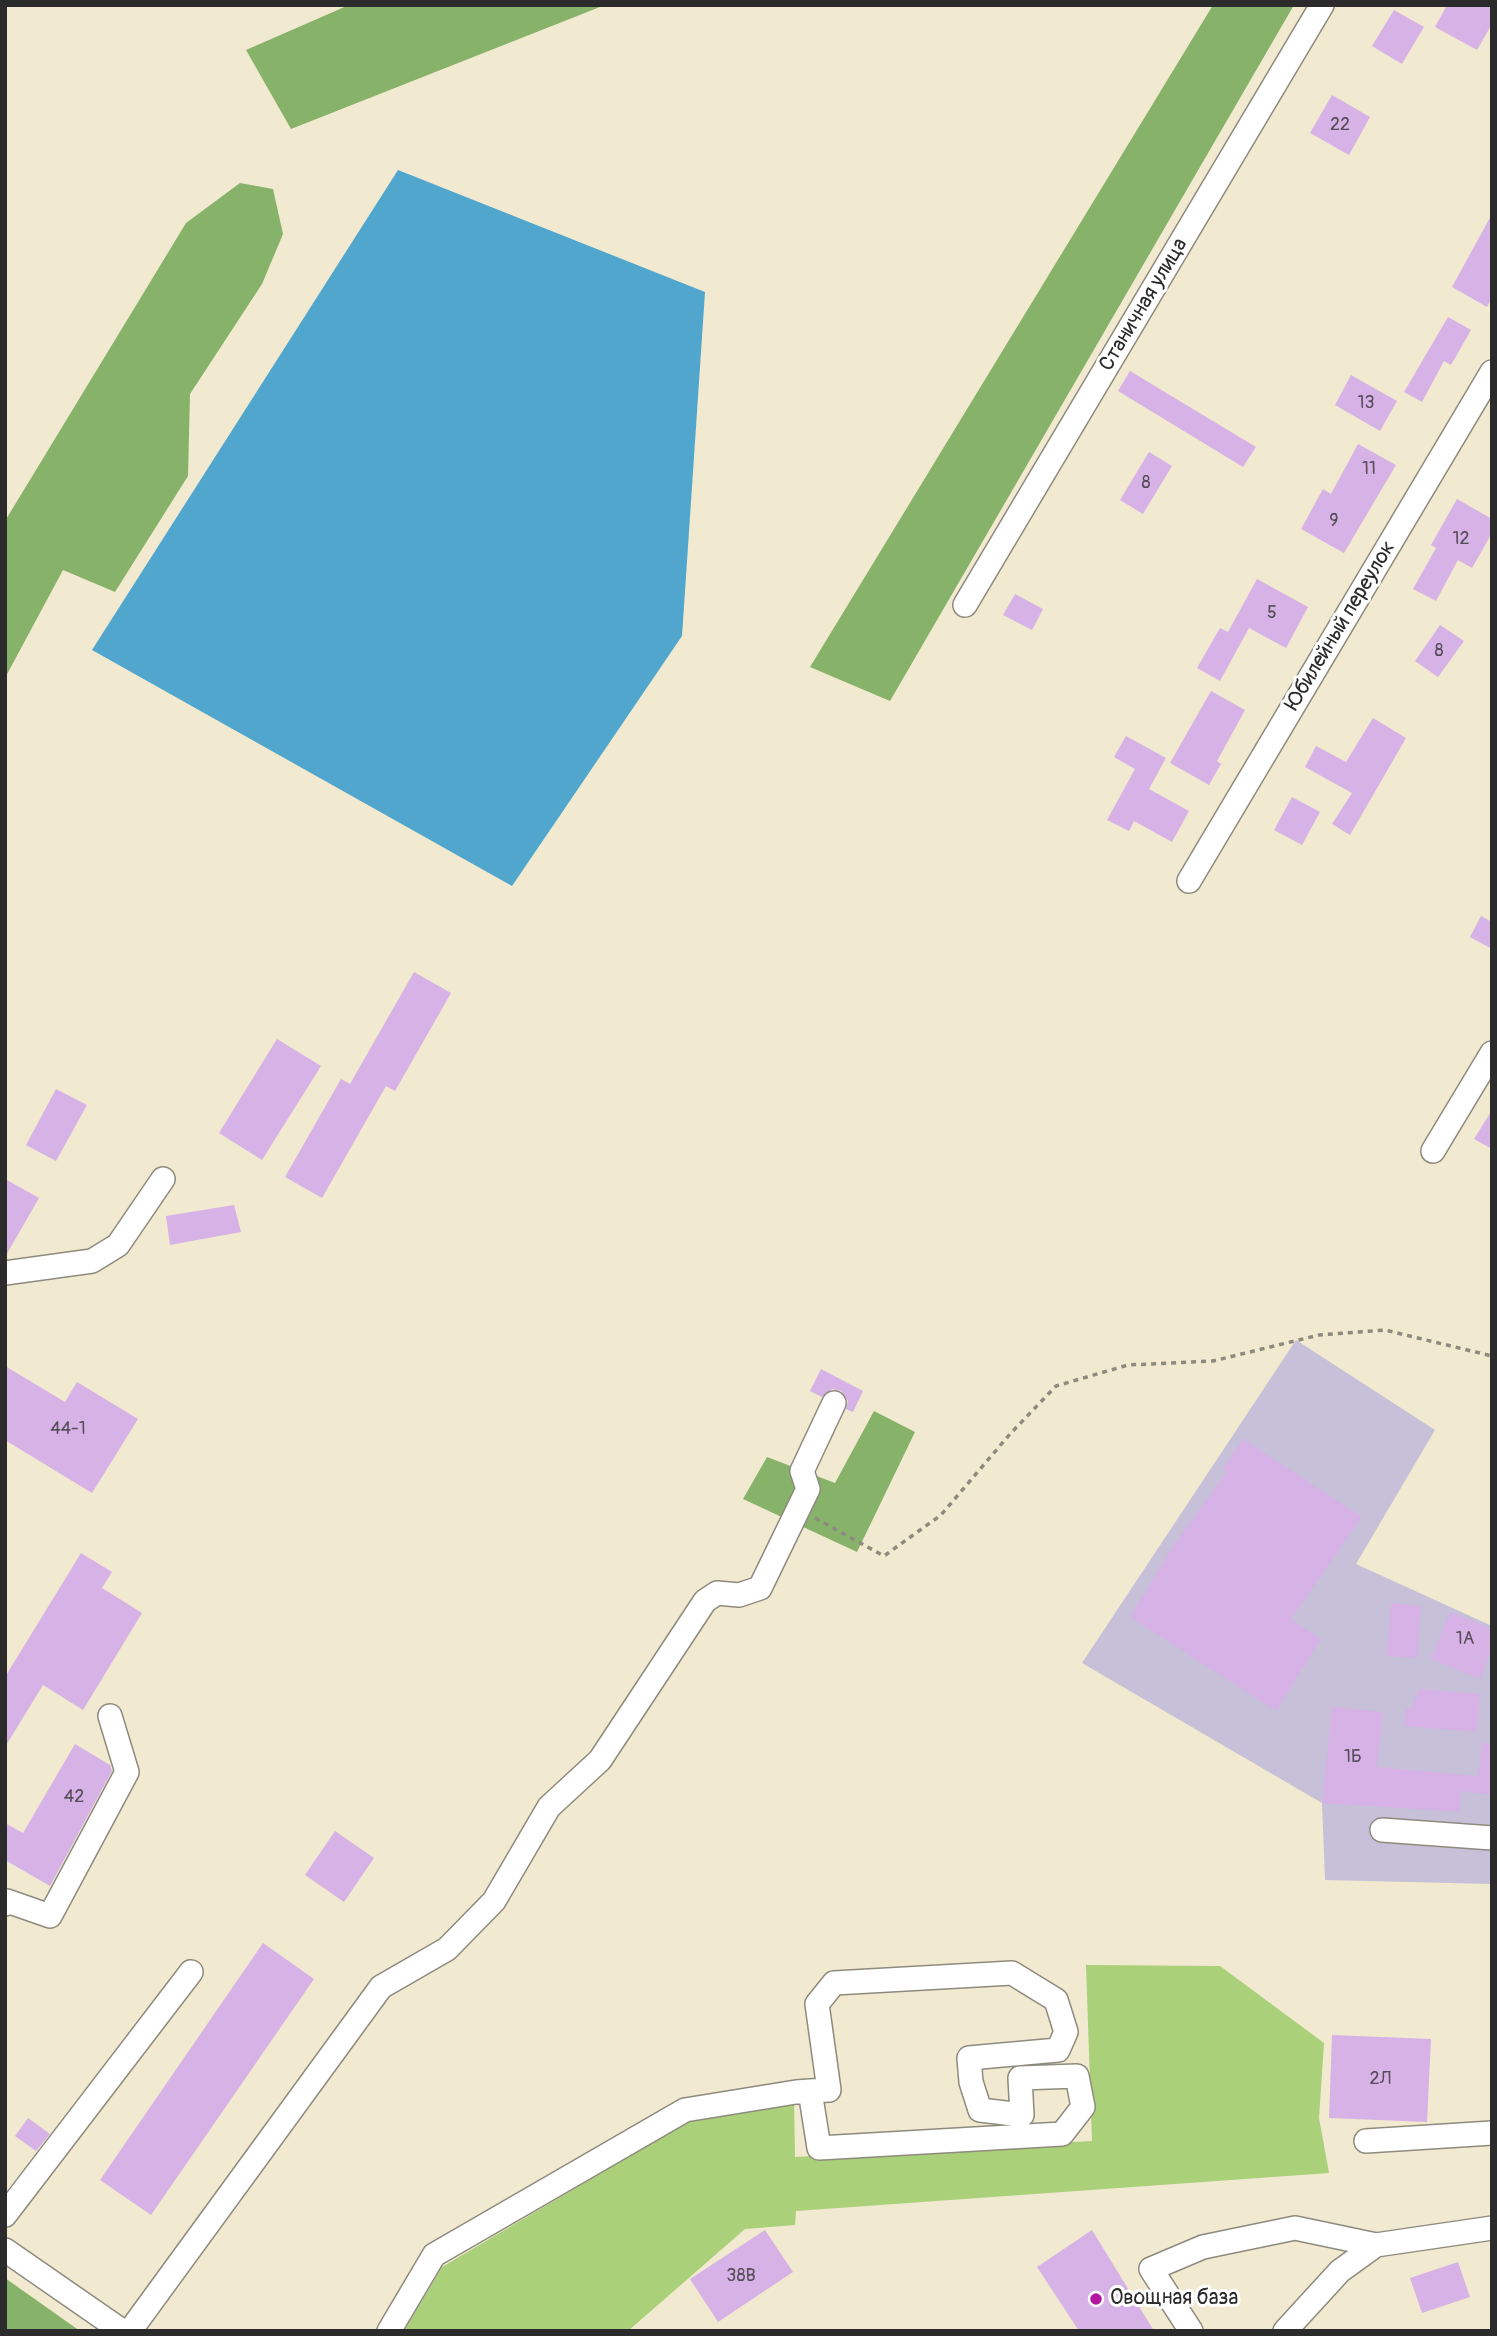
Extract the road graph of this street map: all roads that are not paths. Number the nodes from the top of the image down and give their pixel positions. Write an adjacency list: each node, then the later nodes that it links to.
1 (1322, 5): 3 (street, Станичная улица)
2 (1492, 372): 4 (street, Юбилейный переулок)
3 (965, 605)
4 (1189, 881)
5 (1492, 1053): 6 (street)
6 (1433, 1151)
7 (163, 1179): 8 (street)
8 (5, 1273)
9 (834, 1403): 23 (street)
10 (110, 1716): 13 (street)
11 (1382, 1830): 12 (street)
12 (1492, 1838)
13 (5, 1904)
14 (191, 1972): 18 (street)
15 (810, 2091): 15 (street); 24 (street)
16 (1492, 2133): 17 (street)
17 (1366, 2141)
18 (5, 2215)
19 (1492, 2228): 20 (street)
20 (1376, 2245): 25 (street); 26 (street)
21 (5, 2250): 22 (street)
22 (122, 2331)
23 (130, 2331)
24 (389, 2331)
25 (1191, 2331)
26 (1285, 2331)

